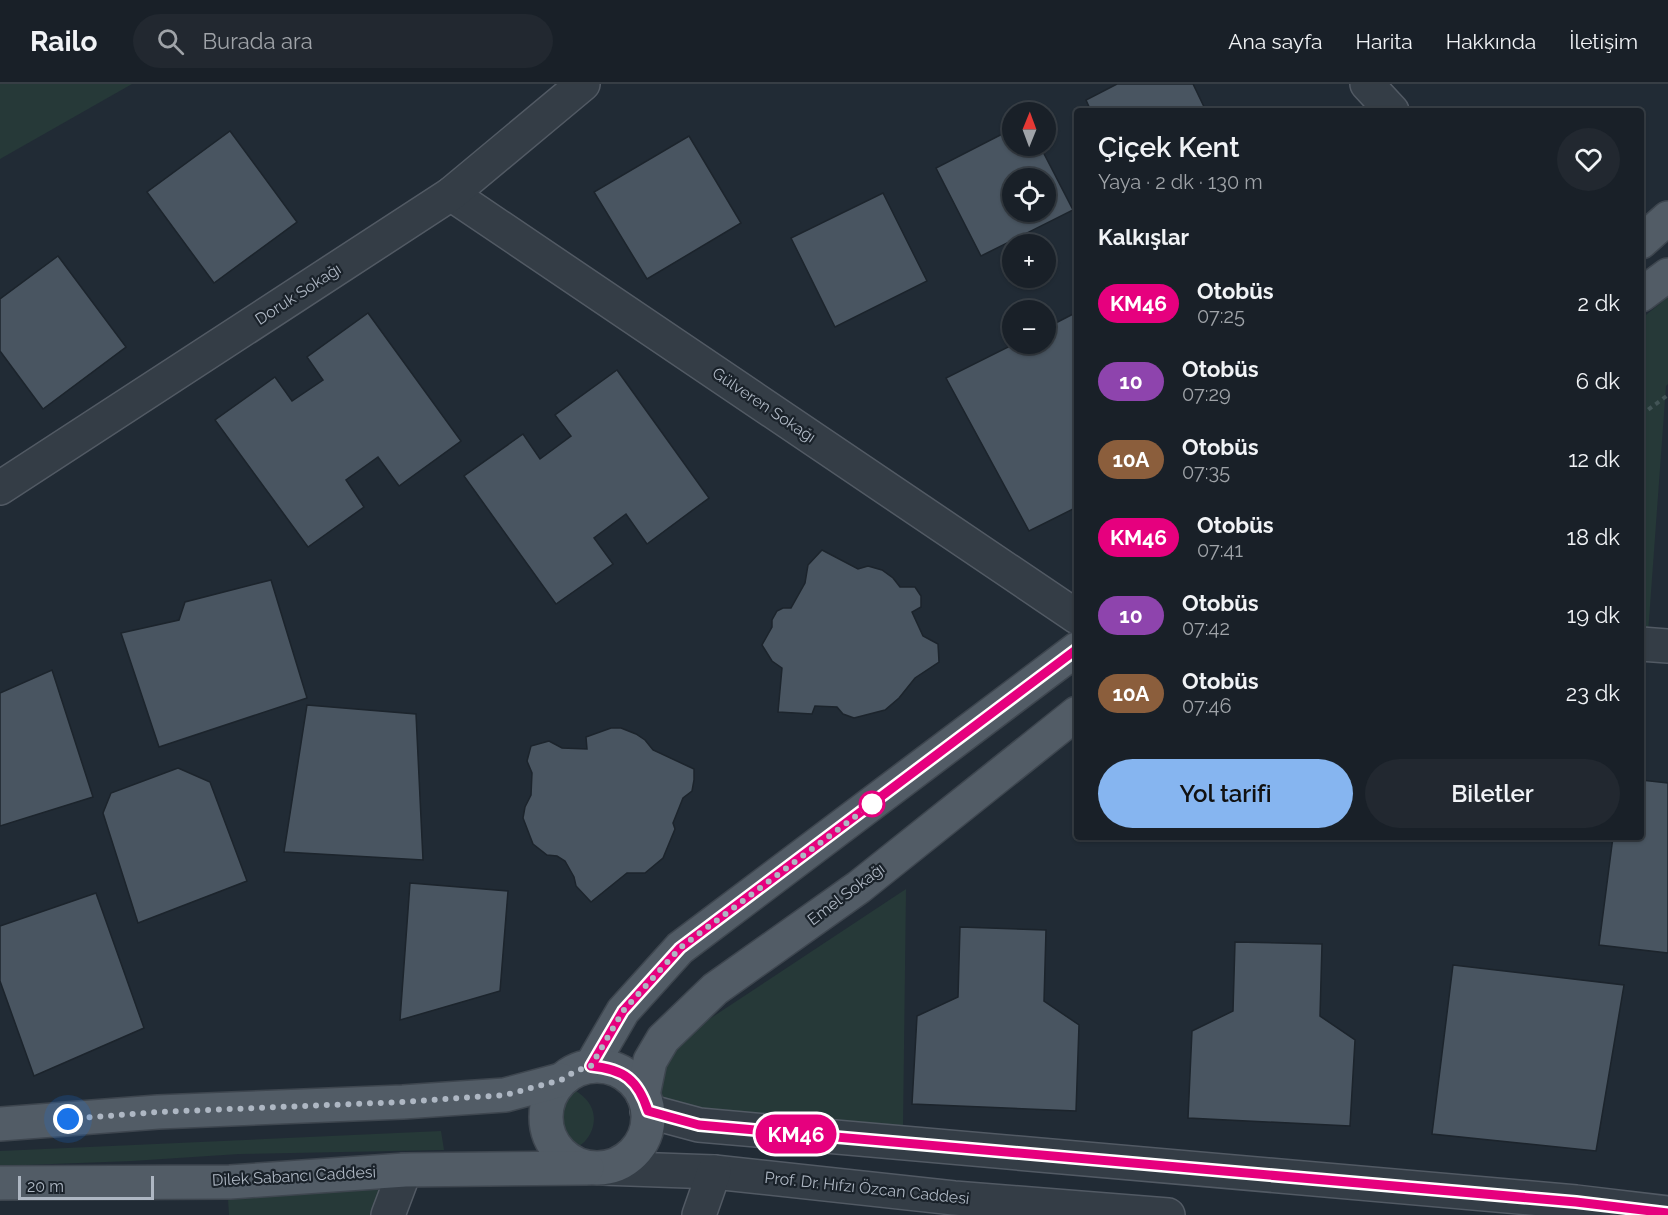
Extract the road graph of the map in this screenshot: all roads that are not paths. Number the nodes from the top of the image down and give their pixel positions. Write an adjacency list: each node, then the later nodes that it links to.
1 (583, 84): 4 (street, Doruk Sokağı)
2 (1367, 84): 3 (street)
3 (1389, 108)
4 (451, 194): 9 (street, Doruk Sokağı); 10 (street, Gülveren Sokağı)
5 (1668, 218): 6 (main road)
6 (1644, 239)
7 (1668, 275): 8 (main road)
8 (1644, 293)
9 (0, 488)
10 (1074, 615)
11 (1644, 644): 12 (street)
12 (1668, 646)
13 (1074, 651): 15 (main road)
14 (1074, 715): 17 (main road, Emel Sokağı)
15 (591, 1066): 16 (main road); 17 (main road)
16 (561, 1080): 18 (main road); 19 (main road)
17 (645, 1103): 19 (main road); 23 (street)
18 (0, 1124)
19 (595, 1168): 20 (main road, Dilek Sabancı Caddesi); 21 (street, Prof. Dr. Hıfzı Özcan Caddesi)
20 (405, 1170): 22 (main road, Dilek Sabancı Caddesi); 24 (street)
21 (714, 1172): 25 (street); 26 (street, Prof. Dr. Hıfzı Özcan Caddesi)
22 (0, 1183)
23 (1668, 1213)
24 (388, 1215)
25 (699, 1215)
26 (1168, 1215)

